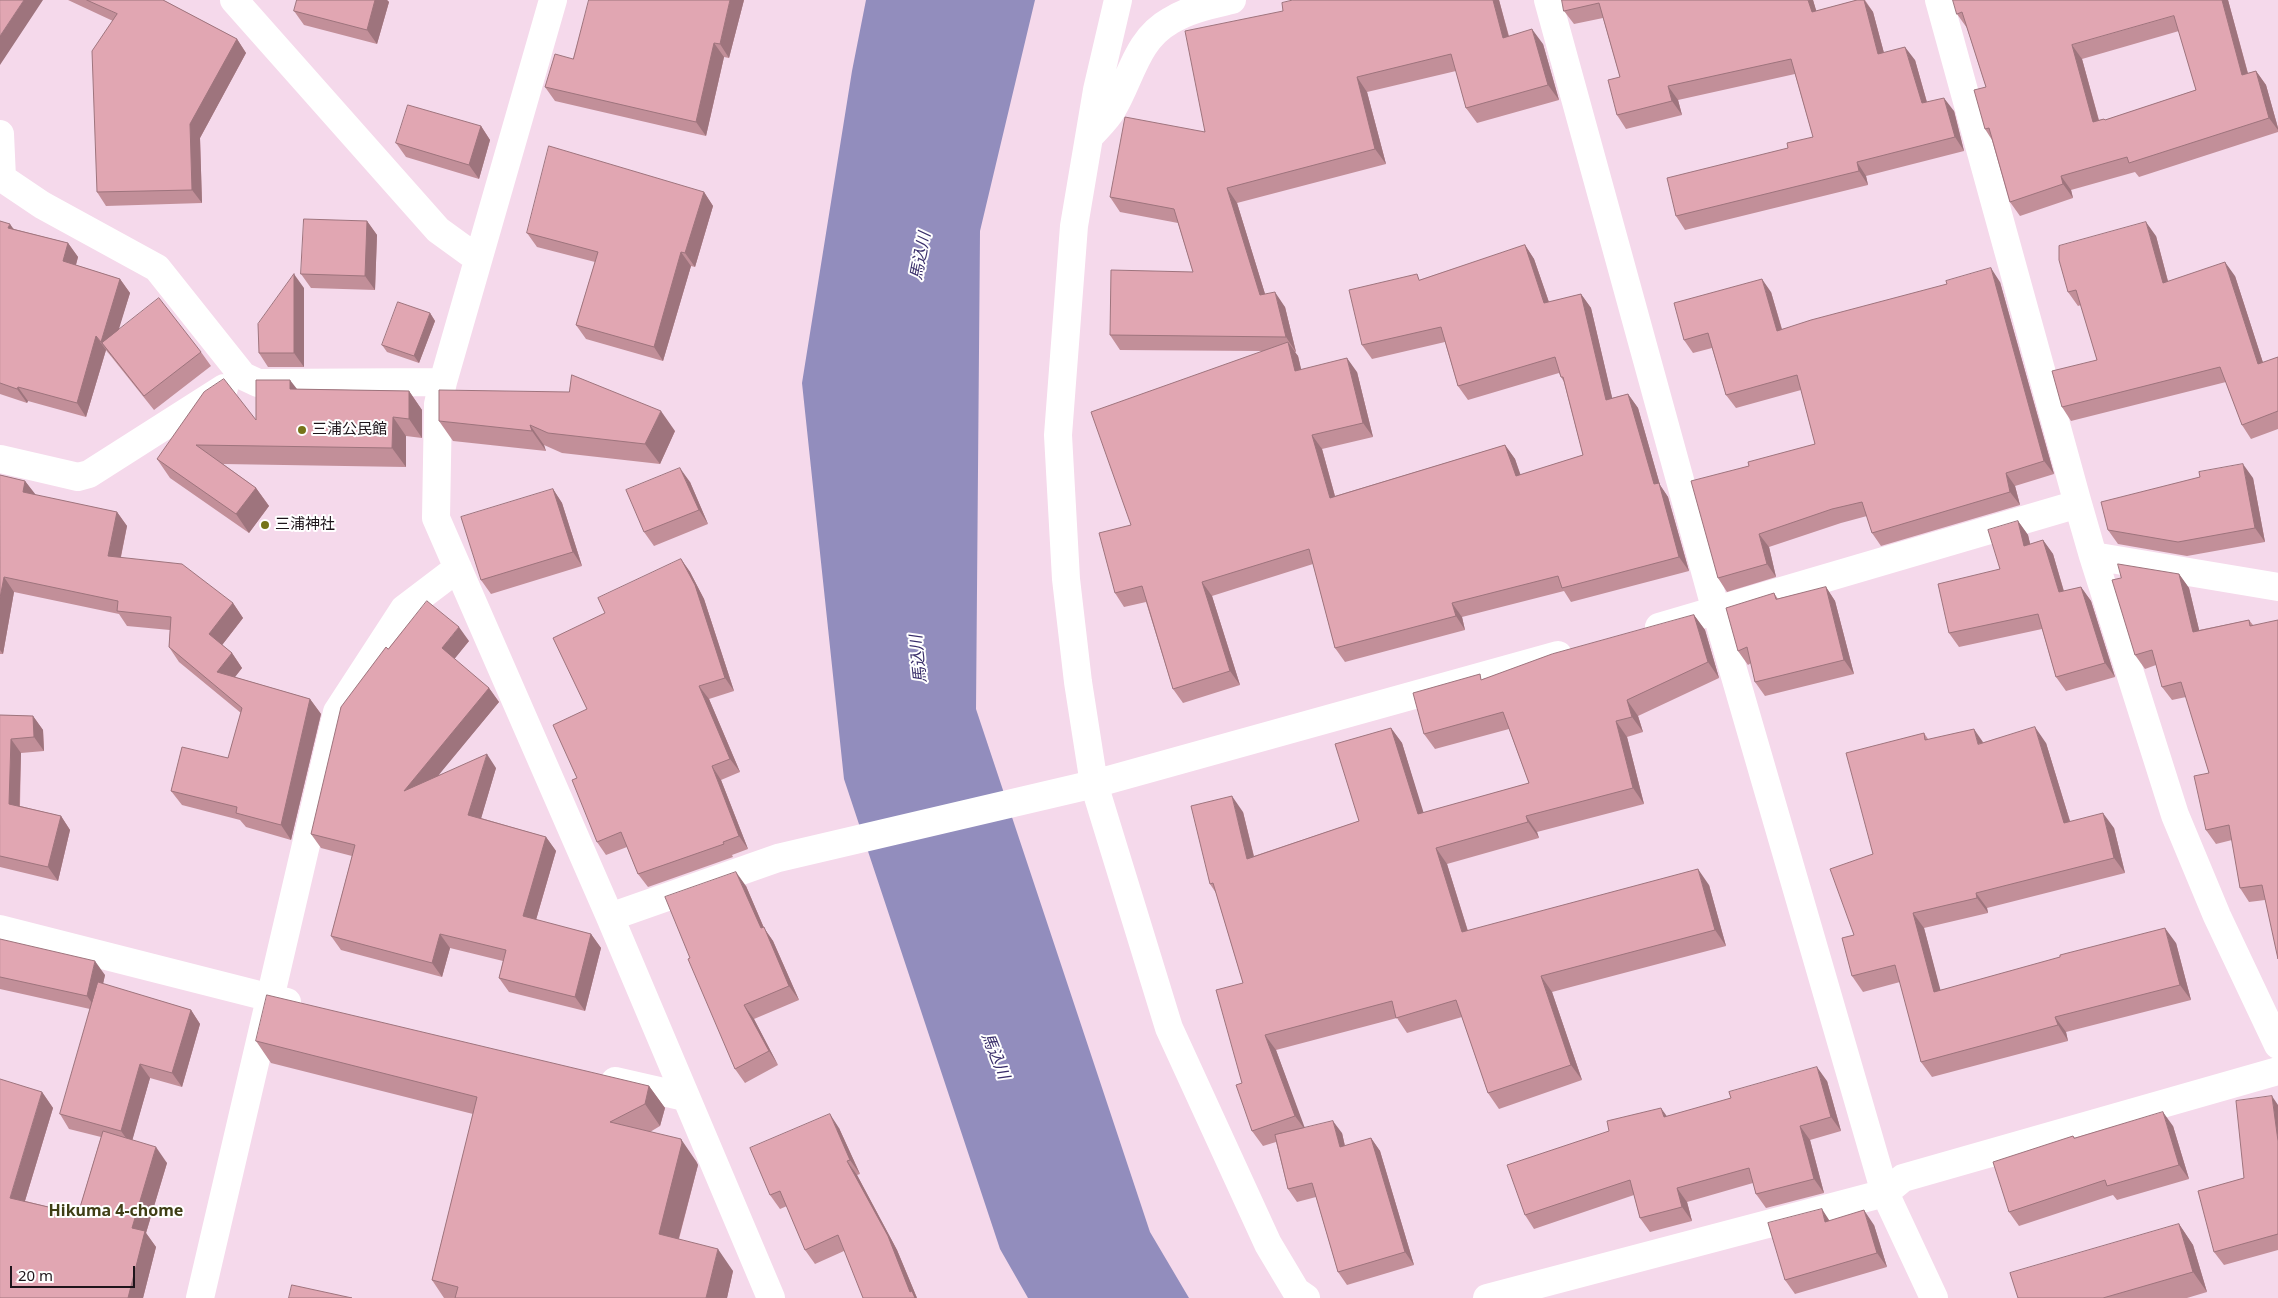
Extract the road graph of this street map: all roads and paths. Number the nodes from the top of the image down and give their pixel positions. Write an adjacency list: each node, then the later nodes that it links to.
1 (234, 0): 9 (street)
2 (553, 0): 9 (street)
3 (1118, 0): 8 (street)
4 (1232, 0): 8 (street)
5 (1548, 0): 17 (street)
6 (1939, 0): 13 (street)
7 (0, 134): 10 (street)
8 (1088, 138): 20 (street)
9 (478, 258): 11 (street)
10 (243, 376): 11 (street); 12 (street)
11 (443, 382): 15 (street)
12 (0, 459)
13 (2078, 504): 14 (street); 17 (street)
14 (2093, 556): 16 (street); 25 (street)
15 (458, 568): 21 (street); 23 (street)
16 (2278, 587)
17 (1716, 611): 18 (street); 29 (street)
18 (1639, 633)
19 (1582, 648): 20 (street)
20 (1087, 785): 21 (street); 32 (street)
21 (610, 917): 28 (street)
22 (0, 929): 23 (street)
23 (269, 998): 24 (street); 30 (street)
24 (308, 1007)
25 (2278, 1044)
26 (2278, 1071): 29 (street)
27 (588, 1074): 28 (street)
28 (685, 1098): 31 (street)
29 (1885, 1193): 33 (street); 34 (street)
30 (200, 1298)
31 (771, 1298)
32 (1306, 1298)
33 (1487, 1298)
34 (1934, 1298)

